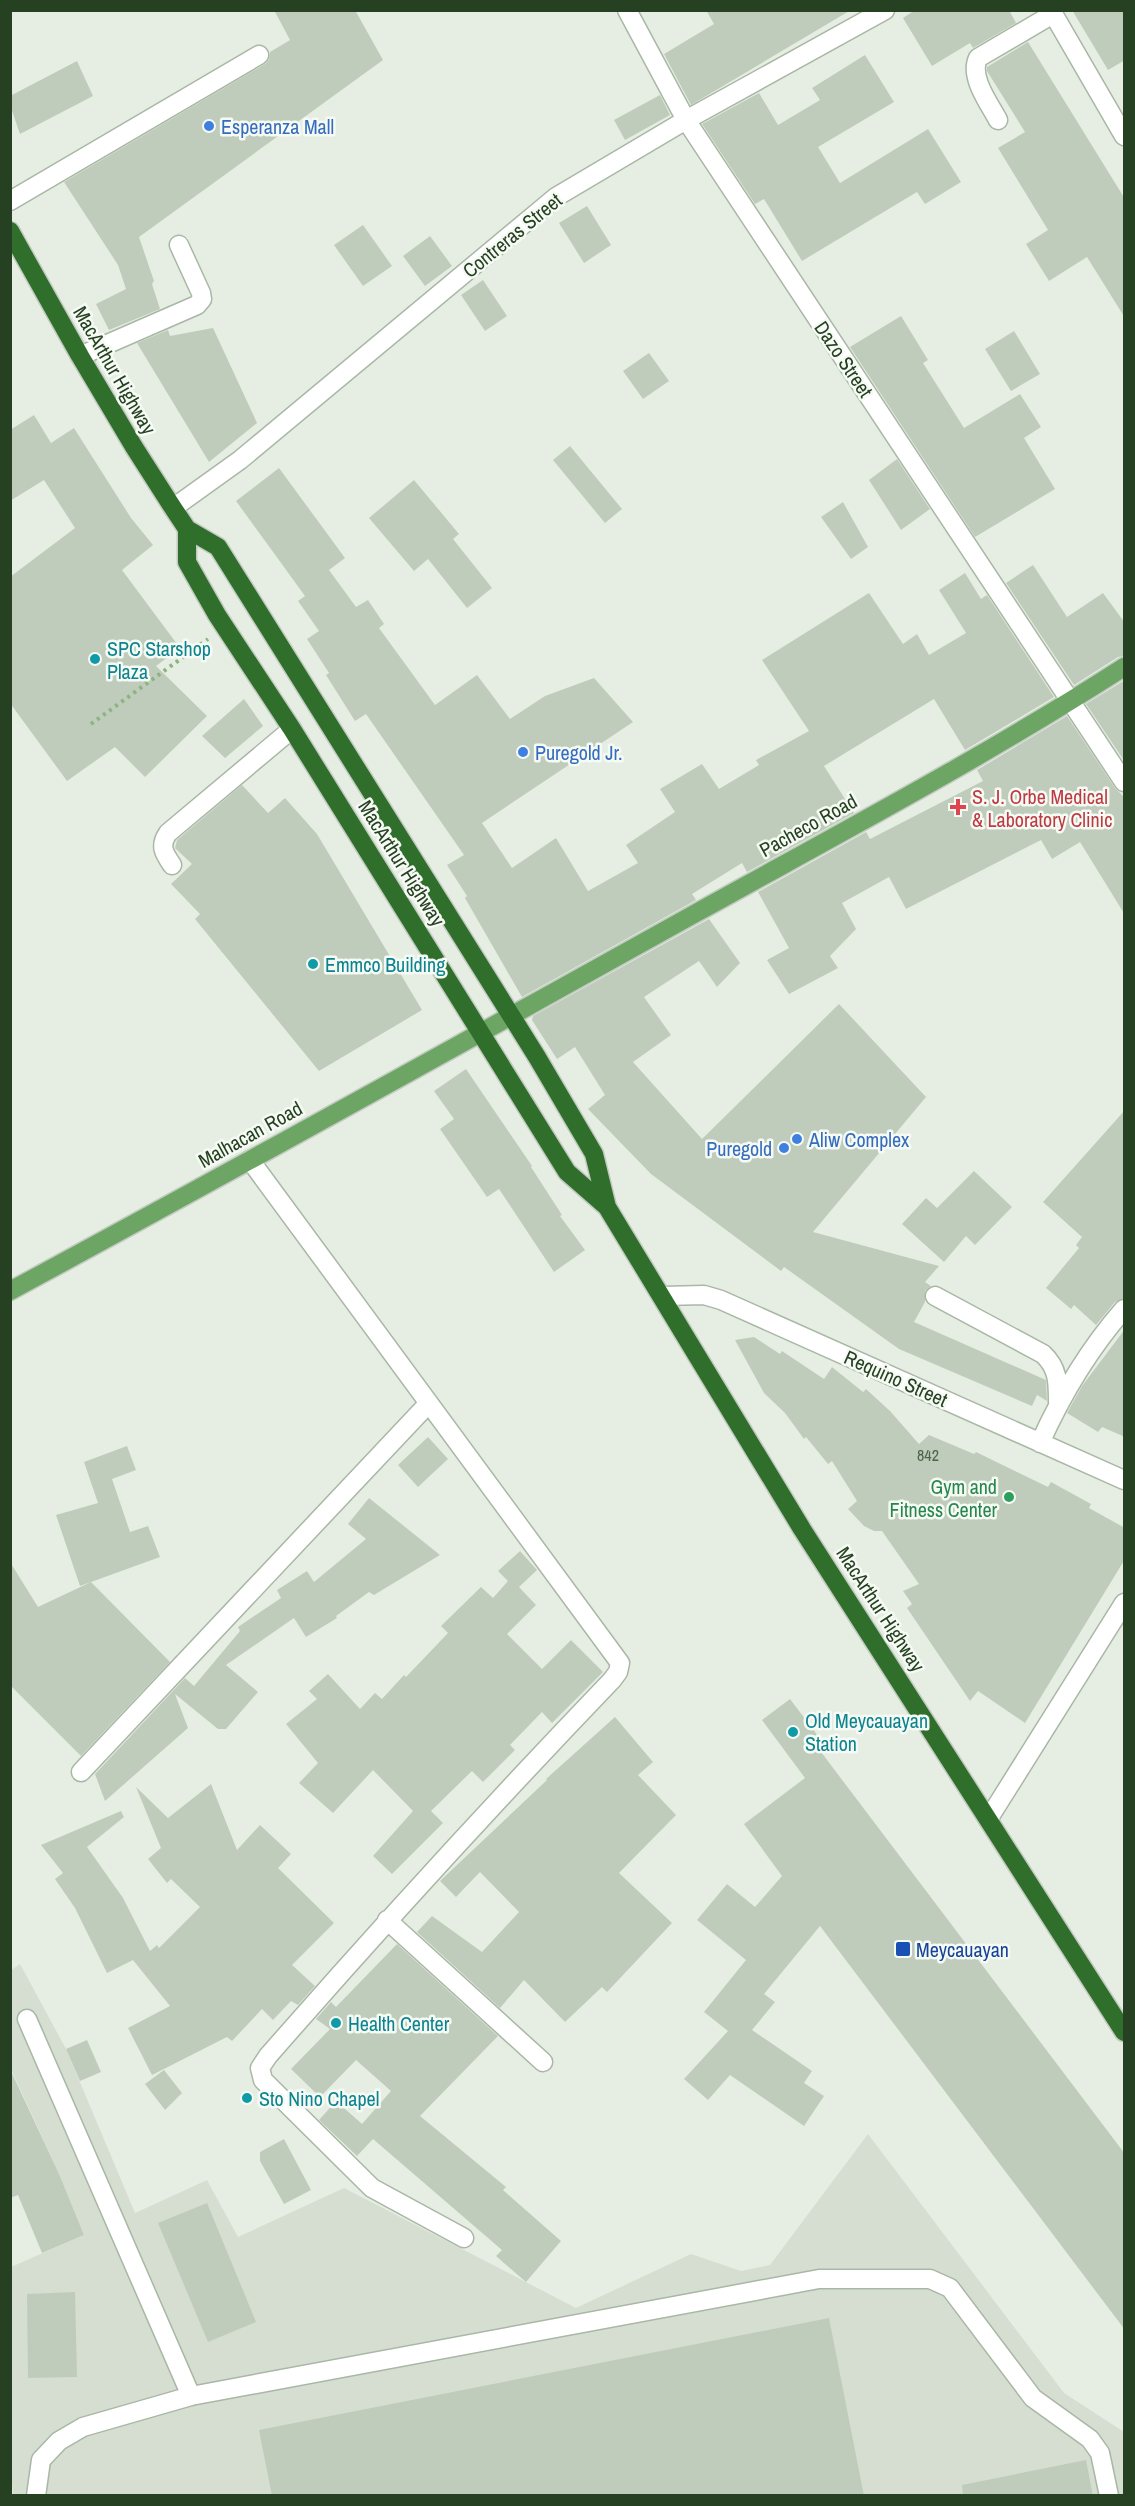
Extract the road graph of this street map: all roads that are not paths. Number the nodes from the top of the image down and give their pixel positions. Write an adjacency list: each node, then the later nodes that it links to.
1 (627, 10): 5 (street, Dazo Street)
2 (885, 10): 5 (street, Contreras Street)
3 (1052, 13): 6 (street); 7 (street)
4 (259, 55): 8 (street)
5 (686, 120): 12 (street, Contreras Street); 15 (street, Dazo Street)
6 (998, 120)
7 (1125, 136)
8 (10, 201)
9 (11, 231): 11 (highway, MacArthur Highway)
10 (179, 245): 11 (street)
11 (80, 356): 12 (highway, MacArthur Highway)
12 (172, 508): 13 (highway, MacArthur Highway)
13 (187, 529): 16 (highway, MacArthur Highway); 19 (highway, MacArthur Highway)
14 (1125, 667): 15 (main road, Pacheco Road)
15 (1071, 701): 17 (street, Dazo Street); 19 (main road, Pacheco Road)
16 (292, 729): 18 (street); 20 (highway, MacArthur Highway)
17 (1125, 782)
18 (172, 865)
19 (511, 1017): 20 (main road, Malhacan Road); 22 (highway, MacArthur Highway)
20 (480, 1033): 21 (main road, Malhacan Road); 22 (highway, MacArthur Highway)
21 (250, 1160): 23 (main road, Malhacan Road); 28 (street)
22 (607, 1206): 24 (highway, MacArthur Highway)
23 (10, 1291)
24 (663, 1296): 29 (street, Requino Street); 33 (highway, MacArthur Highway)
25 (935, 1296): 27 (street)
26 (1125, 1309): 27 (street)
27 (1058, 1402): 29 (street)
28 (428, 1404): 32 (street); 34 (street)
29 (1040, 1443): 30 (street, Requino Street)
30 (1125, 1480)
31 (1125, 1603): 33 (street)
32 (81, 1772)
33 (989, 1818): 36 (highway, MacArthur Highway)
34 (387, 1920): 37 (street); 38 (street)
35 (27, 2019): 39 (street)
36 (1125, 2032)
37 (543, 2062)
38 (464, 2238)
39 (190, 2396): 40 (street); 41 (street)
40 (36, 2496)
41 (1109, 2496)

